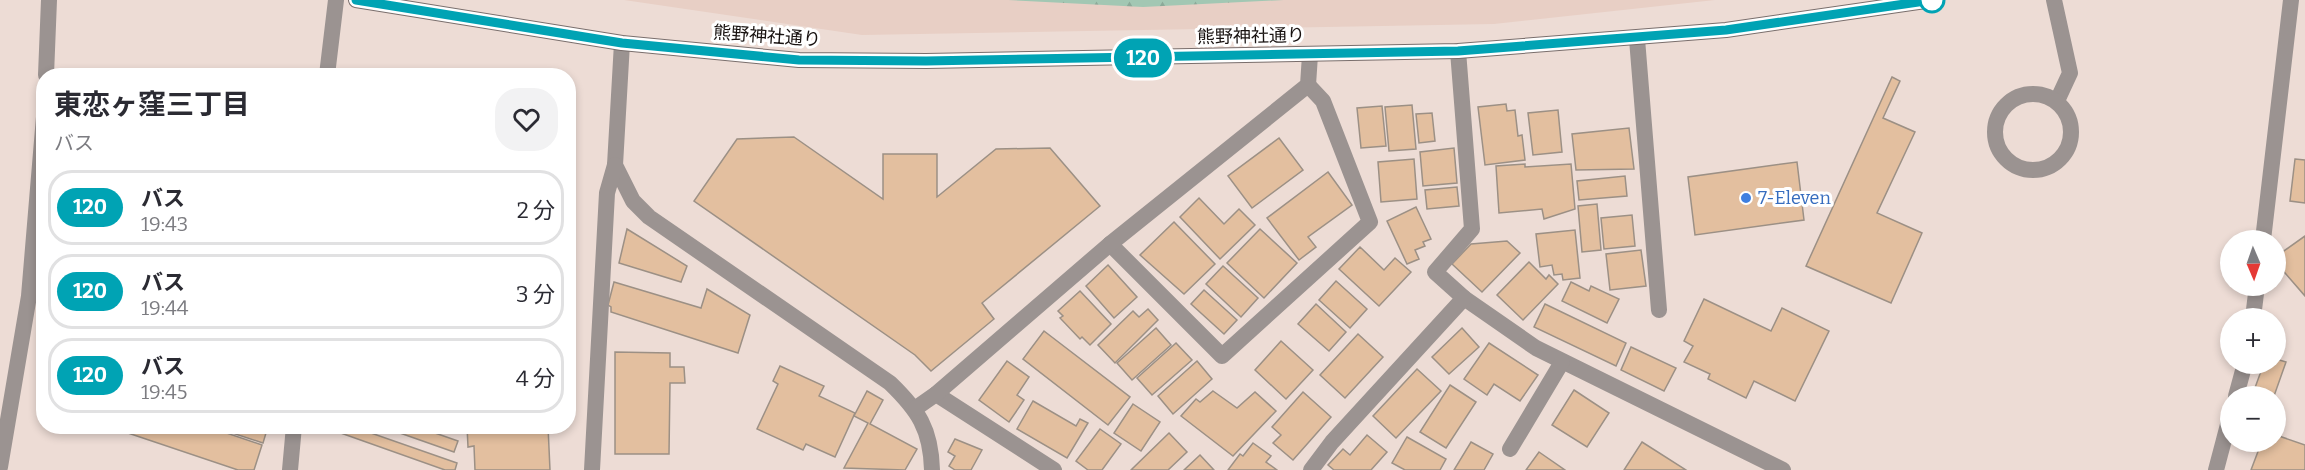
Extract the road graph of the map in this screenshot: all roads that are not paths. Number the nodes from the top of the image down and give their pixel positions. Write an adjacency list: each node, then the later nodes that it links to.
1 (49, 0): 11 (street)
2 (336, 0): 12 (street)
3 (356, 0): 8 (main road, 熊野神社通り)
4 (1932, 0): 7 (main road, 熊野神社通り)
5 (2054, 0): 14 (street)
6 (2291, 0): 17 (street)
7 (1636, 39): 9 (main road, 熊野神社通り); 20 (street)
8 (622, 43): 10 (main road, 熊野神社通り); 15 (street)
9 (1458, 51): 10 (main road, 熊野神社通り); 19 (street)
10 (1310, 55): 13 (street)
11 (46, 68)
12 (328, 68)
13 (1308, 85): 18 (street); 18 (street)
14 (2057, 101): 14 (street)
15 (615, 165): 23 (street); 29 (street)
16 (36, 212): 27 (street)
17 (2264, 230)
18 (1110, 244): 22 (street)
19 (1464, 298): 21 (street); 32 (street)
20 (1659, 310)
21 (1562, 362): 25 (street); 33 (street)
22 (936, 394): 23 (street); 31 (street)
23 (916, 408): 30 (street)
24 (293, 434): 28 (street)
25 (1510, 448)
26 (2221, 452): 34 (street)
27 (0, 467)
28 (290, 470)
29 (592, 470)
30 (932, 470)
31 (1054, 470)
32 (1311, 470)
33 (1783, 470)
34 (2216, 470)

